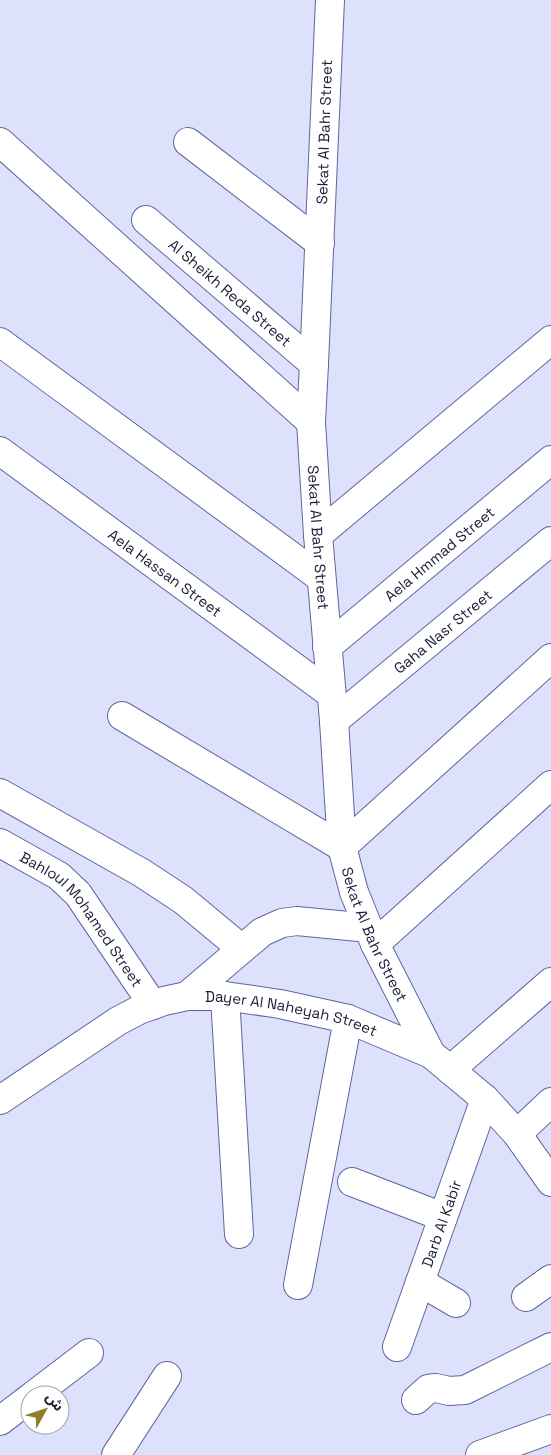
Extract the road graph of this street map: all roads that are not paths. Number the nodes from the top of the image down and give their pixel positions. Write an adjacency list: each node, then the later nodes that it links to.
1 (331, 1): 5 (street, Sekat Al Bahr Street)
2 (0, 142): 9 (street)
3 (188, 142): 5 (street)
4 (146, 220): 8 (street, Al Sheikh Reda Street)
5 (320, 243): 8 (street, Sekat Al Bahr Street)
6 (551, 340): 12 (street)
7 (0, 342): 14 (street)
8 (314, 364): 9 (street, Sekat Al Bahr Street)
9 (310, 422): 12 (street, Sekat Al Bahr Street)
10 (0, 451): 17 (street, Aela Hassan Street)
11 (551, 460): 15 (street, Aela Hmmad Street)
12 (318, 535): 14 (street, Sekat Al Bahr Street)
13 (551, 541): 19 (street, Gaha Nasr Street)
14 (321, 578): 15 (street, Sekat Al Bahr Street)
15 (327, 647): 17 (street, Sekat Al Bahr Street)
16 (551, 658): 23 (street)
17 (331, 694): 19 (street, Sekat Al Bahr Street)
18 (122, 716): 23 (street)
19 (334, 722): 23 (street, Sekat Al Bahr Street)
20 (551, 785): 24 (street)
21 (0, 793): 25 (street)
22 (0, 843): 29 (street, Bahloul Mohamed Street)
23 (342, 847): 24 (street, Sekat Al Bahr Street)
24 (372, 936): 25 (street); 31 (street, Sekat Al Bahr Street)
25 (242, 949): 27 (street)
26 (551, 982): 31 (street)
27 (187, 996): 28 (street, Dayer Al Naheyah Street); 29 (street, Dayer Al Naheyah Street)
28 (225, 996): 30 (street, Dayer Al Naheyah Street); 39 (street)
29 (153, 1005): 33 (street, Dayer Al Naheyah Street)
30 (348, 1019): 31 (street, Dayer Al Naheyah Street); 42 (street)
31 (440, 1062): 32 (street, Dayer Al Naheyah Street)
32 (485, 1098): 35 (street, Dayer Al Naheyah Street); 38 (street, Darb Al Kabir)
33 (0, 1100)
34 (551, 1102): 35 (street)
35 (517, 1134): 37 (street, Dayer Al Naheyah Street)
36 (352, 1182): 38 (street)
37 (551, 1182)
38 (443, 1218): 41 (street, Darb Al Kabir)
39 (239, 1234)
40 (551, 1279): 43 (street)
41 (420, 1282): 44 (street); 45 (street, Darb Al Kabir)
42 (298, 1285)
43 (526, 1297)
44 (456, 1303)
45 (397, 1347)
46 (551, 1347): 50 (street)
47 (89, 1353): 49 (street)
48 (167, 1376): 54 (street)
49 (47, 1385)
50 (416, 1400)
51 (20, 1406): 52 (street)
52 (0, 1421)
53 (551, 1430): 55 (street)
54 (126, 1452)
55 (480, 1455)

